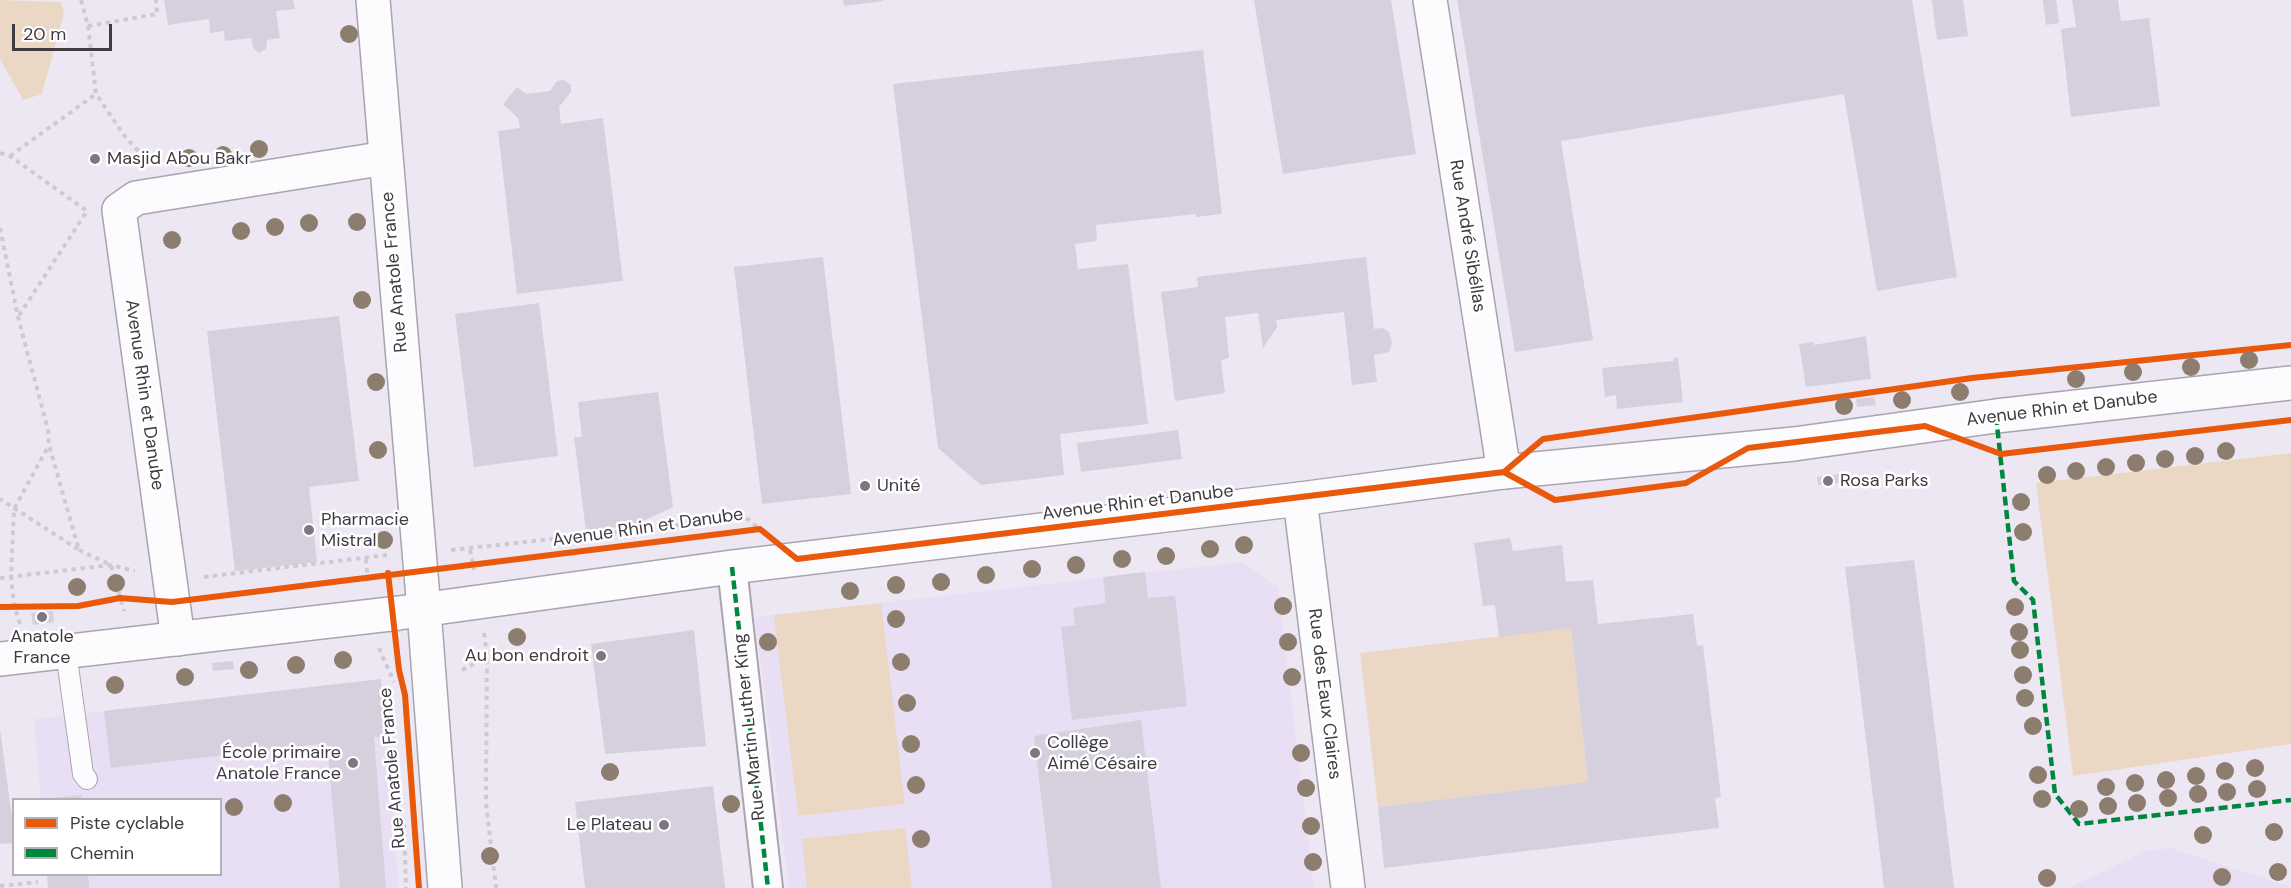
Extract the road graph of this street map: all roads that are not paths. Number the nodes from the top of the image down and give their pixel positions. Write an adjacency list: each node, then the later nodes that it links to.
1 (373, 0): 3 (street, Rue Anatole France)
2 (1430, 0): 5 (street, Rue André Sibéllas)
3 (386, 158): 8 (street, Rue Anatole France); 9 (street, Avenue Rhin et Danube)
4 (2291, 383): 5 (street, Avenue Rhin et Danube)
5 (1504, 472): 6 (street, Avenue Rhin et Danube)
6 (1300, 499): 7 (street, Avenue Rhin et Danube); 15 (street, Rue des Eaux Claires)
7 (732, 567): 8 (street, Avenue Rhin et Danube); 14 (street, Rue Martin Luther King)
8 (424, 610): 9 (street, Avenue Rhin et Danube); 13 (street, Rue Anatole France)
9 (178, 639): 10 (street, Avenue Rhin et Danube)
10 (66, 652): 11 (street, Avenue Rhin et Danube); 12 (lane)
11 (0, 660)
12 (87, 779)
13 (445, 888)
14 (768, 888)
15 (1348, 888)

